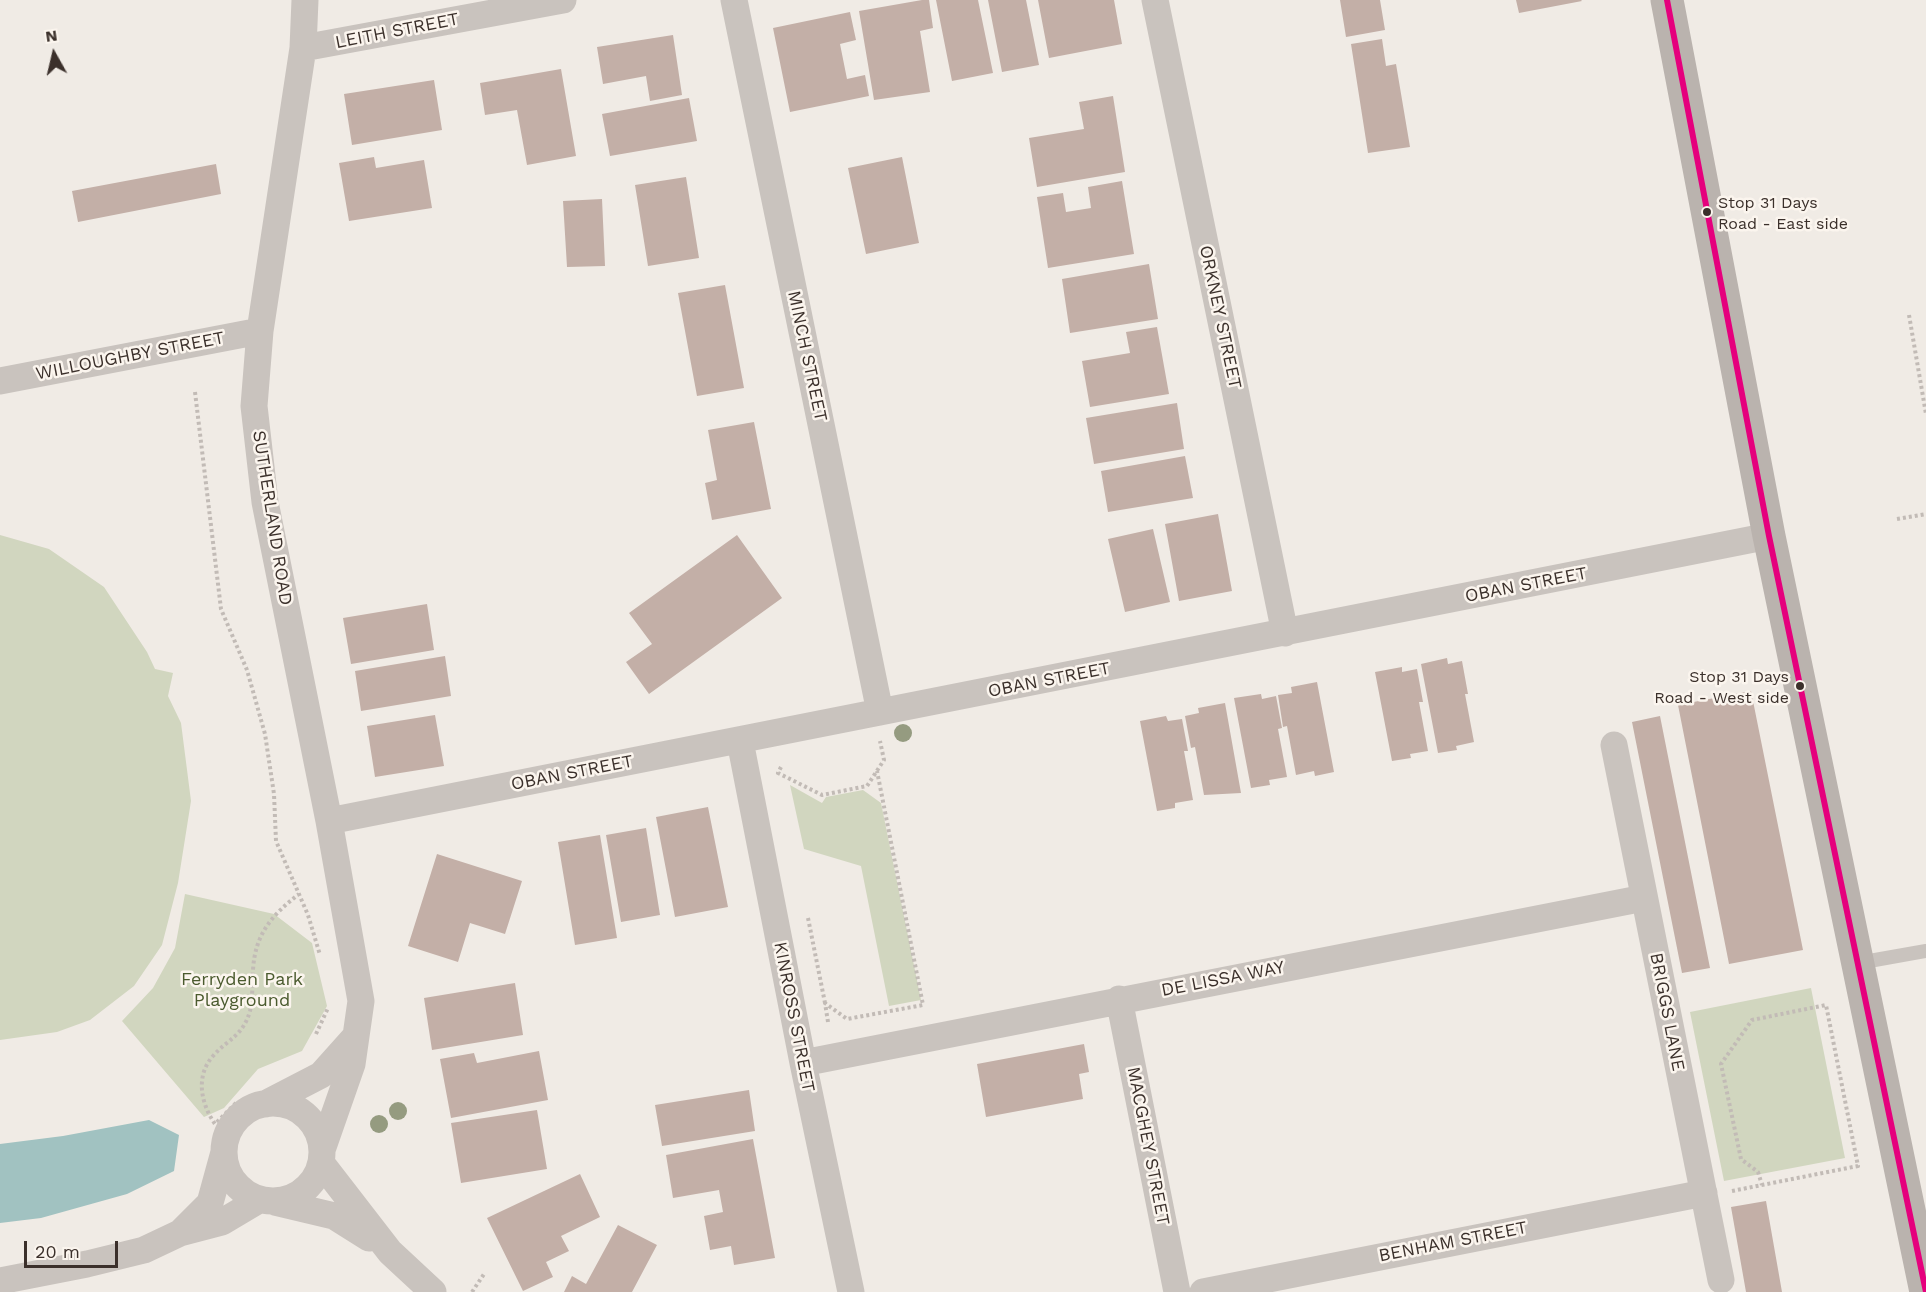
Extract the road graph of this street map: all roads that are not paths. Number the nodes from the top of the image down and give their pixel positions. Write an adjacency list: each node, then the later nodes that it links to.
1 (306, 0): 6 (street, SUTHERLAND ROAD)
2 (562, 0): 6 (street, LEITH STREET)
3 (734, 0): 11 (street, MINCH STREET)
4 (1155, 0): 10 (street, ORKNEY STREET)
5 (1667, 0): 9 (street)
6 (303, 48): 7 (street, SUTHERLAND ROAD)
7 (260, 331): 8 (street, WILLOUGHBY STREET); 14 (street, SUTHERLAND ROAD)
8 (0, 381)
9 (1769, 536): 10 (street, OBAN STREET); 17 (street)
10 (1285, 633): 11 (street, OBAN STREET)
11 (880, 712): 12 (street, OBAN STREET)
12 (740, 741): 14 (street, OBAN STREET); 20 (street, KINROSS STREET)
13 (1614, 745): 15 (street, BRIGGS LANE)
14 (329, 821): 19 (street, SUTHERLAND ROAD)
15 (1644, 898): 18 (street, DE LISSA WAY); 24 (street, BRIGGS LANE)
16 (1926, 951): 17 (lane)
17 (1858, 963): 34 (street)
18 (1119, 999): 20 (street, DE LISSA WAY); 32 (street, MACGHEY STREET)
19 (357, 1033): 21 (street, SUTHERLAND ROAD); 23 (street, SUTHERLAND ROAD)
20 (803, 1063): 31 (street, KINROSS STREET)
21 (265, 1104): 22 (street); 23 (street)
22 (224, 1152): 25 (street); 26 (street)
23 (322, 1155): 25 (street); 27 (street)
24 (1716, 1192): 28 (street, BRIGGS LANE); 33 (street, BENHAM STREET)
25 (267, 1201): 26 (street); 27 (street)
26 (180, 1233): 29 (street)
27 (390, 1252): 30 (street)
28 (1721, 1280)
29 (0, 1281)
30 (433, 1292)
31 (850, 1292)
32 (1177, 1292)
33 (1203, 1292)
34 (1926, 1292)

